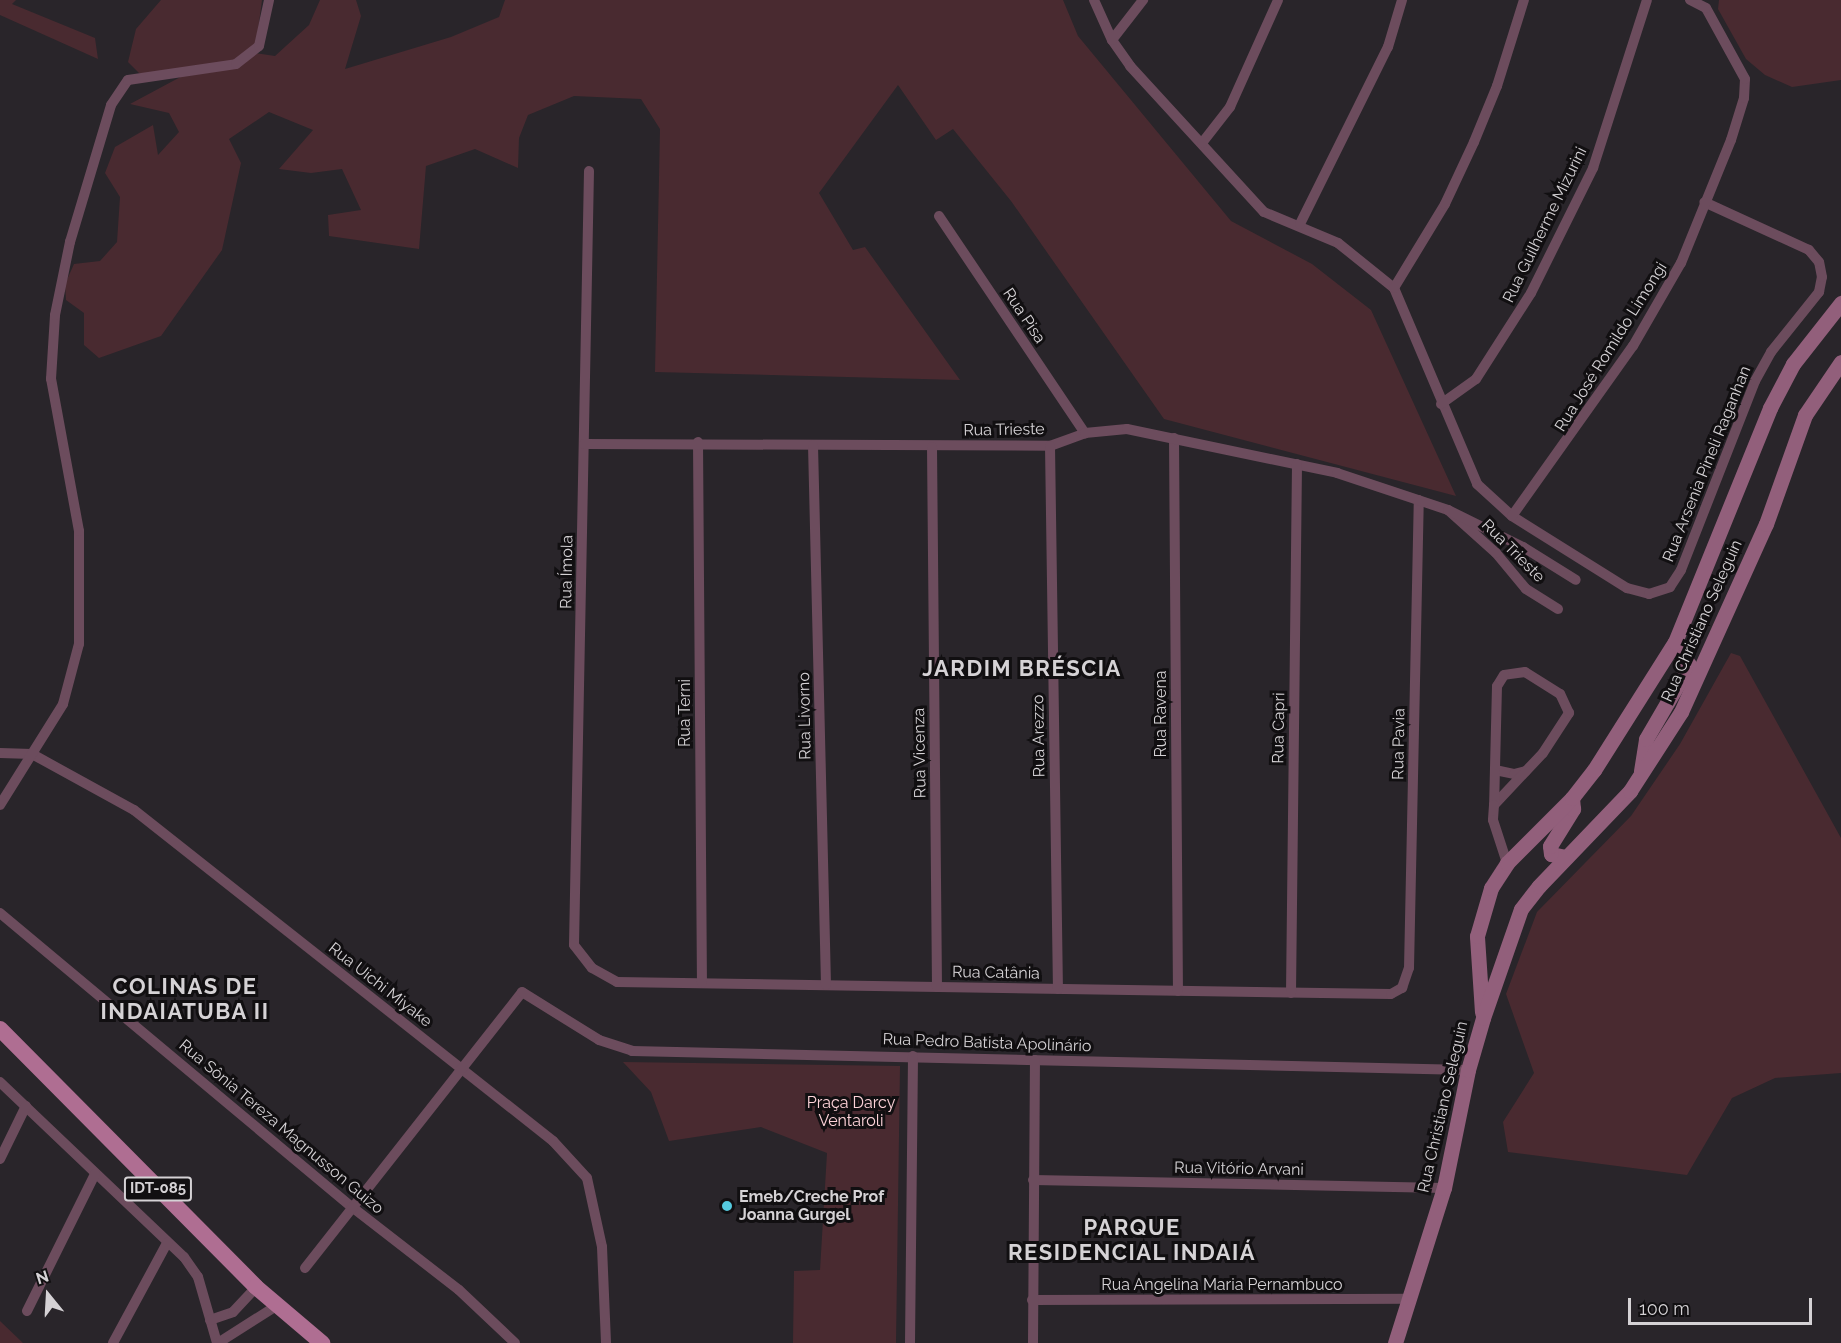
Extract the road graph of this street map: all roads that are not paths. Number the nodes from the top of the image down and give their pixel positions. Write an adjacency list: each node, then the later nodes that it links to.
1 (269, 0): 34 (street)
2 (1094, 0): 9 (street)
3 (1143, 0): 9 (street)
4 (1278, 0): 10 (street)
5 (1402, 0): 14 (street)
6 (1524, 0): 15 (street)
7 (1647, 0): 18 (street, Rua Guilherme Mizurini)
8 (1690, 0): 12 (street, Rua José Romildo Limongi)
9 (1112, 40): 10 (street)
10 (1202, 143): 14 (street)
11 (589, 171): 22 (street, Rua Ímola)
12 (1704, 202): 29 (street, Rua José Romildo Limongi); 29 (street, Rua Arsenia Pineli Raganhan)
13 (939, 216): 19 (street, Rua Pisa)
14 (1300, 224): 15 (street)
15 (1394, 288): 18 (street)
16 (1841, 303): 32 (main road)
17 (1841, 362): 37 (main road, Rua Christiano Seleguin)
18 (1441, 404): 29 (street)
19 (1085, 433): 20 (street, Rua Trieste); 24 (street, Rua Trieste)
20 (1174, 438): 26 (street, Rua Trieste); 50 (street, Rua Ravena)
21 (698, 442): 22 (street, Rua Trieste); 23 (street, Rua Trieste); 45 (street, Rua Terni)
22 (584, 444): 44 (street, Rua Ímola)
23 (813, 445): 25 (street, Rua Trieste); 46 (street, Rua Livorno)
24 (1050, 446): 25 (street, Rua Trieste); 49 (street, Rua Arezzo)
25 (932, 447): 47 (street, Rua Vicenza)
26 (1296, 464): 27 (street, Rua Trieste); 51 (street, Rua Capri)
27 (1419, 500): 28 (street, Rua Trieste); 48 (street, Rua Pavia)
28 (1448, 510): 30 (street, Rua Trieste); 31 (street, Rua Trieste)
29 (1512, 516)
30 (1576, 580)
31 (1558, 609)
32 (1675, 642): 37 (main road); 38 (main road)
33 (0, 753): 34 (street, Rua Uichi Miyake)
34 (32, 754): 40 (street); 56 (street, Rua Uichi Miyake)
35 (1495, 770): 36 (street); 36 (street); 39 (street)
36 (1526, 771): 39 (street)
37 (1640, 777): 41 (main road, Rua Christiano Seleguin)
38 (1572, 798): 41 (main road); 42 (main road)
39 (1494, 805): 42 (street)
40 (0, 806)
41 (1566, 857): 52 (main road, Rua Christiano Seleguin)
42 (1507, 863): 52 (main road)
43 (0, 913): 64 (street, Rua Sônia Tereza Magnusson Guizo)
44 (592, 968): 45 (street, Rua Catânia)
45 (702, 983): 46 (street, Rua Catânia)
46 (826, 985): 47 (street, Rua Catânia)
47 (937, 987): 49 (street, Rua Catânia)
48 (1402, 988): 51 (street, Rua Catânia)
49 (1058, 989): 50 (street, Rua Catânia)
50 (1178, 991): 51 (street, Rua Catânia)
51 (1291, 993)
52 (1483, 1018): 57 (main road, Rua Christiano Seleguin)
53 (0, 1029): 67 (main road, IDT-085)
54 (913, 1056): 55 (street, Rua Pedro Batista Apolinário); 56 (street, Rua Pedro Batista Apolinário); 78 (street)
55 (1035, 1060): 57 (street, Rua Pedro Batista Apolinário); 62 (street)
56 (461, 1067): 64 (street); 77 (street, Rua Uichi Miyake)
57 (1468, 1070): 63 (main road, Rua Christiano Seleguin)
58 (0, 1082): 59 (street)
59 (26, 1106): 60 (street); 61 (street)
60 (0, 1159)
61 (95, 1174): 65 (street); 71 (street)
62 (1033, 1180): 63 (street, Rua Vitório Arvani); 69 (street)
63 (1444, 1188): 68 (main road, Rua Christiano Seleguin)
64 (352, 1207): 66 (street); 76 (street, Rua Sônia Tereza Magnusson Guizo)
65 (167, 1243): 72 (street); 73 (street)
66 (305, 1268)
67 (256, 1287): 70 (main road, IDT-085); 72 (street)
68 (1411, 1299): 69 (street, Rua Angelina Maria Pernambuco); 80 (main road, Rua Christiano Seleguin)
69 (1032, 1300): 79 (street)
70 (276, 1306): 74 (street); 75 (main road, IDT-085)
71 (27, 1311)
72 (210, 1320): 74 (street)
73 (113, 1343)
74 (217, 1343)
75 (322, 1343)
76 (515, 1343)
77 (606, 1343)
78 (910, 1343)
79 (1033, 1343)
80 (1395, 1343)

